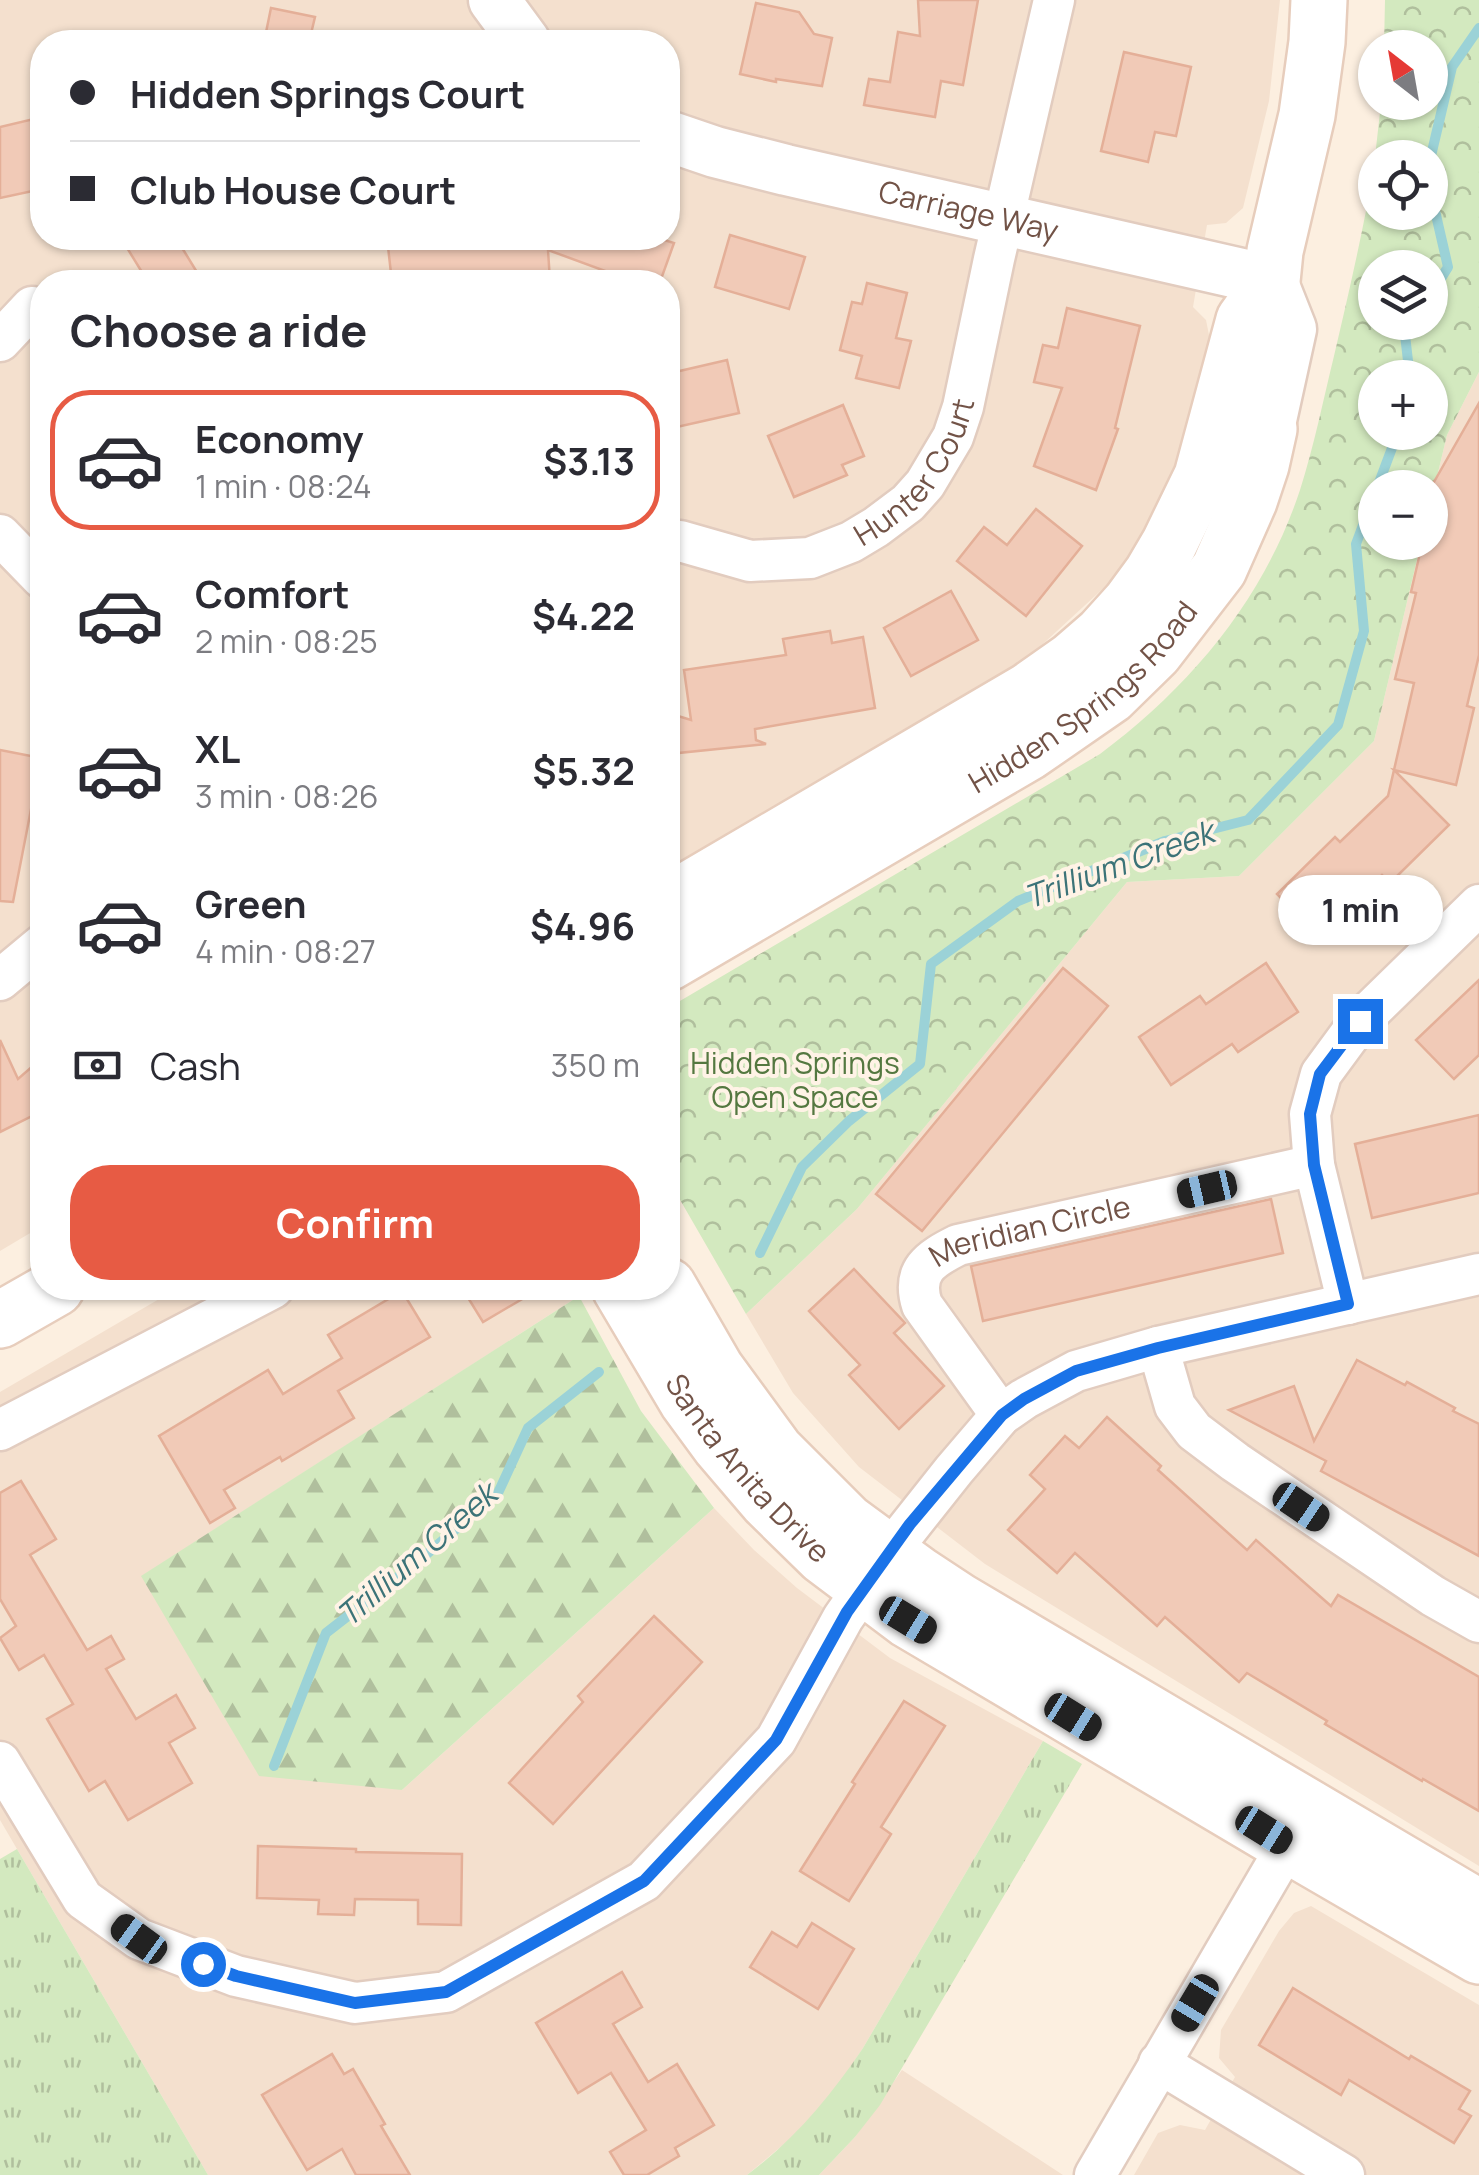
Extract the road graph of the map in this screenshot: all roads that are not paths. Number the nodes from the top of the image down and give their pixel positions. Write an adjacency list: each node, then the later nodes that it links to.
1 (1054, 0): 4 (street, Hunter Court)
2 (1318, 0): 5 (main road, Hidden Springs Road)
3 (680, 140): 4 (street, Carriage Way)
4 (1003, 220): 5 (street, Carriage Way); 10 (street, Hunter Court)
5 (1272, 281): 8 (street, Hidden Springs Road); 12 (main road, Hidden Springs Road)
6 (30, 309): 7 (street)
7 (0, 340)
8 (1269, 429): 15 (main road, Hidden Springs Road)
9 (0, 535): 11 (street)
10 (680, 541)
11 (30, 566)
12 (680, 895)
13 (1479, 905): 17 (street)
14 (30, 955): 16 (street)
15 (680, 955)
16 (0, 980)
17 (1314, 1165): 23 (street); 26 (street, Meridian Circle)
18 (1479, 1274): 23 (street)
19 (35, 1300): 24 (main road)
20 (250, 1300): 27 (street)
21 (627, 1300): 28 (main road, Santa Anita Drive)
22 (676, 1300): 28 (main road, Santa Anita Drive)
23 (1348, 1304): 25 (street)
24 (0, 1320)
25 (1158, 1348): 26 (street); 29 (street)
26 (1002, 1415): 28 (street)
27 (0, 1430)
28 (877, 1570): 30 (street); 31 (main road, Santa Anita Drive)
29 (1479, 1622)
30 (0, 1762)
31 (1298, 1826): 32 (main road, Santa Anita Drive); 33 (main road, Santa Anita Drive); 34 (street)
32 (1479, 1908)
33 (1479, 1956)
34 (1159, 2063): 35 (street); 36 (street)
35 (1095, 2175)
36 (1344, 2175)

